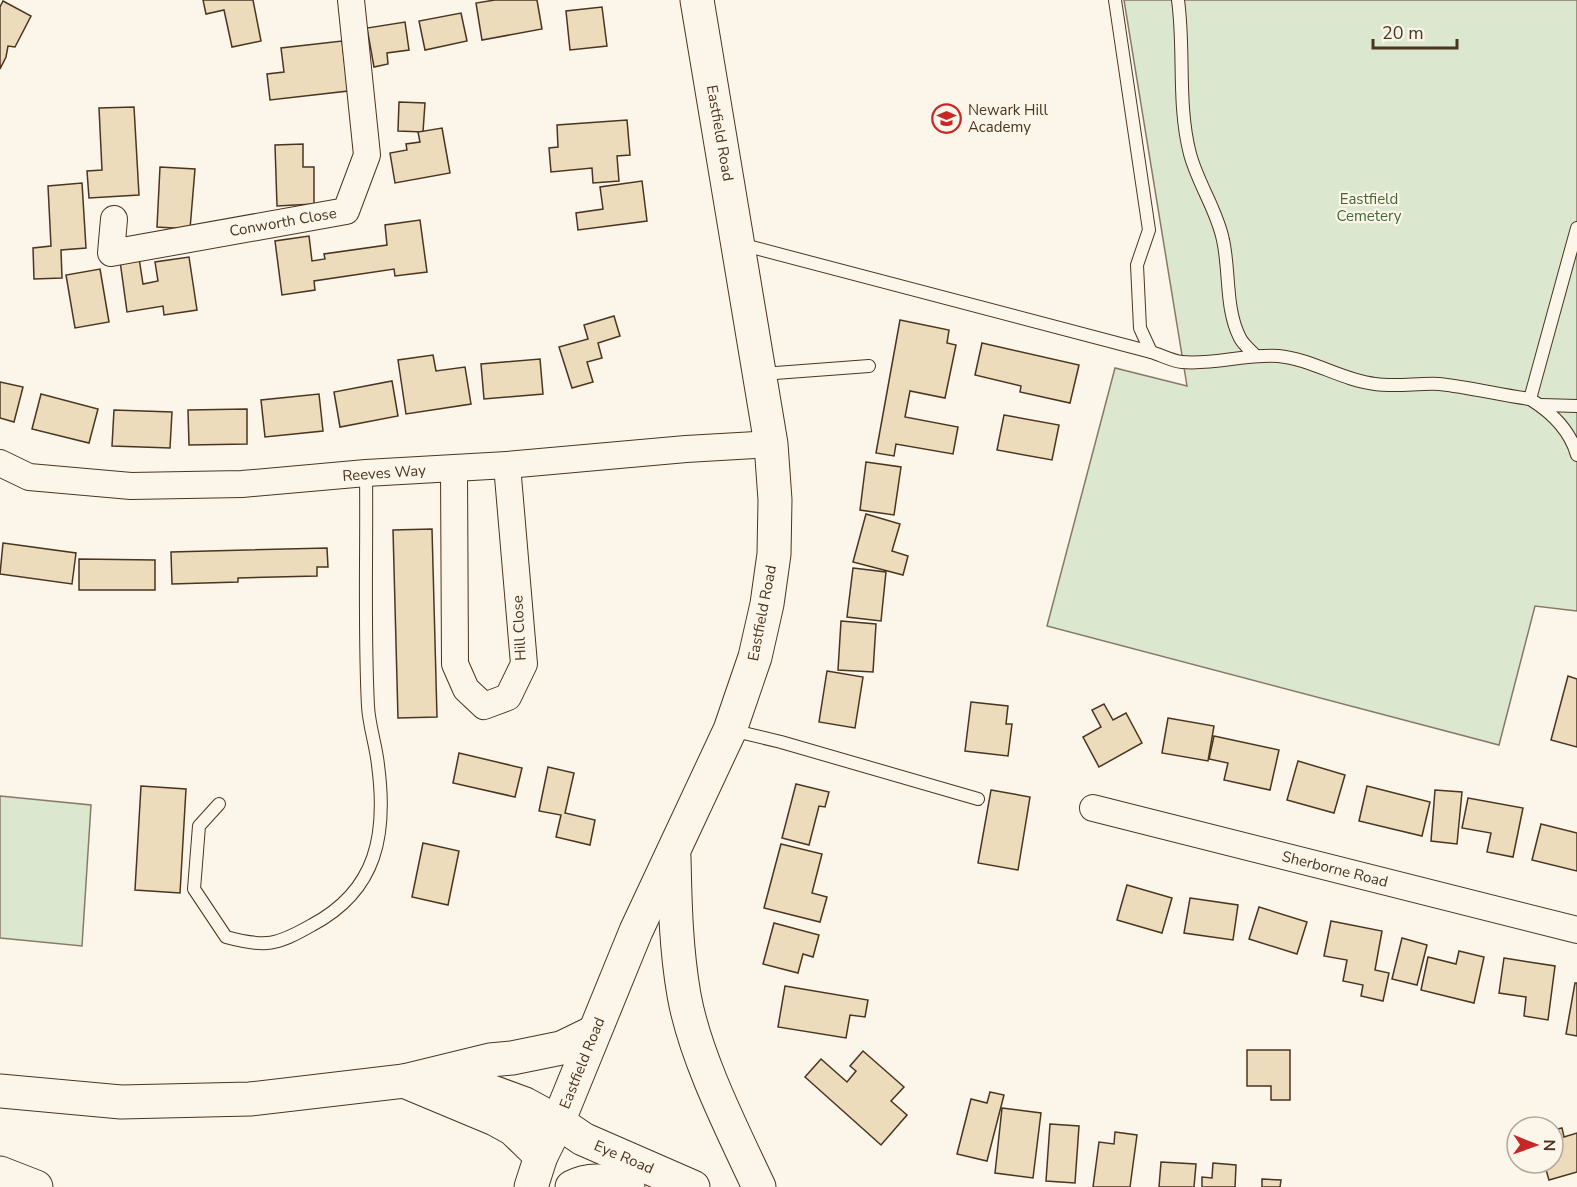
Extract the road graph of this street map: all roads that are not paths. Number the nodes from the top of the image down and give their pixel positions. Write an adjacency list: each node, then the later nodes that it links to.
1 (351, 0): 5 (street, Conworth Close)
2 (697, 0): 7 (main road, Eastfield Road)
3 (1115, 0): 8 (lane)
4 (1178, 0): 9 (lane)
5 (114, 219)
6 (1577, 228): 12 (lane)
7 (739, 244): 8 (lane); 11 (main road, Eastfield Road)
8 (1151, 352): 9 (lane)
9 (1255, 356): 12 (lane)
10 (869, 366): 11 (lane)
11 (760, 375): 14 (main road, Eastfield Road)
12 (1536, 402): 13 (lane); 15 (lane)
13 (1577, 406)
14 (771, 444): 17 (street, Reeves Way); 20 (main road, Eastfield Road)
15 (1577, 455)
16 (0, 463): 19 (street, Reeves Way)
17 (507, 465): 18 (street, Reeves Way); 18 (street, Hill Close)
18 (454, 469): 19 (street, Reeves Way)
19 (366, 473): 22 (lane)
20 (730, 730): 21 (lane); 24 (main road, Eastfield Road)
21 (978, 799)
22 (219, 804)
23 (1093, 808): 25 (street, Sherborne Road)
24 (674, 850): 26 (main road, Eastfield Road); 38 (main road)
25 (1577, 930)
26 (594, 1032): 27 (main road); 30 (main road, Eastfield Road)
27 (441, 1073): 28 (main road); 30 (main road, Eye Road)
28 (404, 1081): 29 (main road); 31 (main road)
29 (0, 1091)
30 (558, 1122): 31 (main road, Eastfield Road); 37 (main road, Eye Road)
31 (541, 1156): 34 (main road, Eastfield Road)
32 (0, 1173): 33 (main road)
33 (36, 1187)
34 (531, 1187)
35 (572, 1187): 36 (main road, Eye Road)
36 (628, 1187)
37 (693, 1187)
38 (759, 1187)

